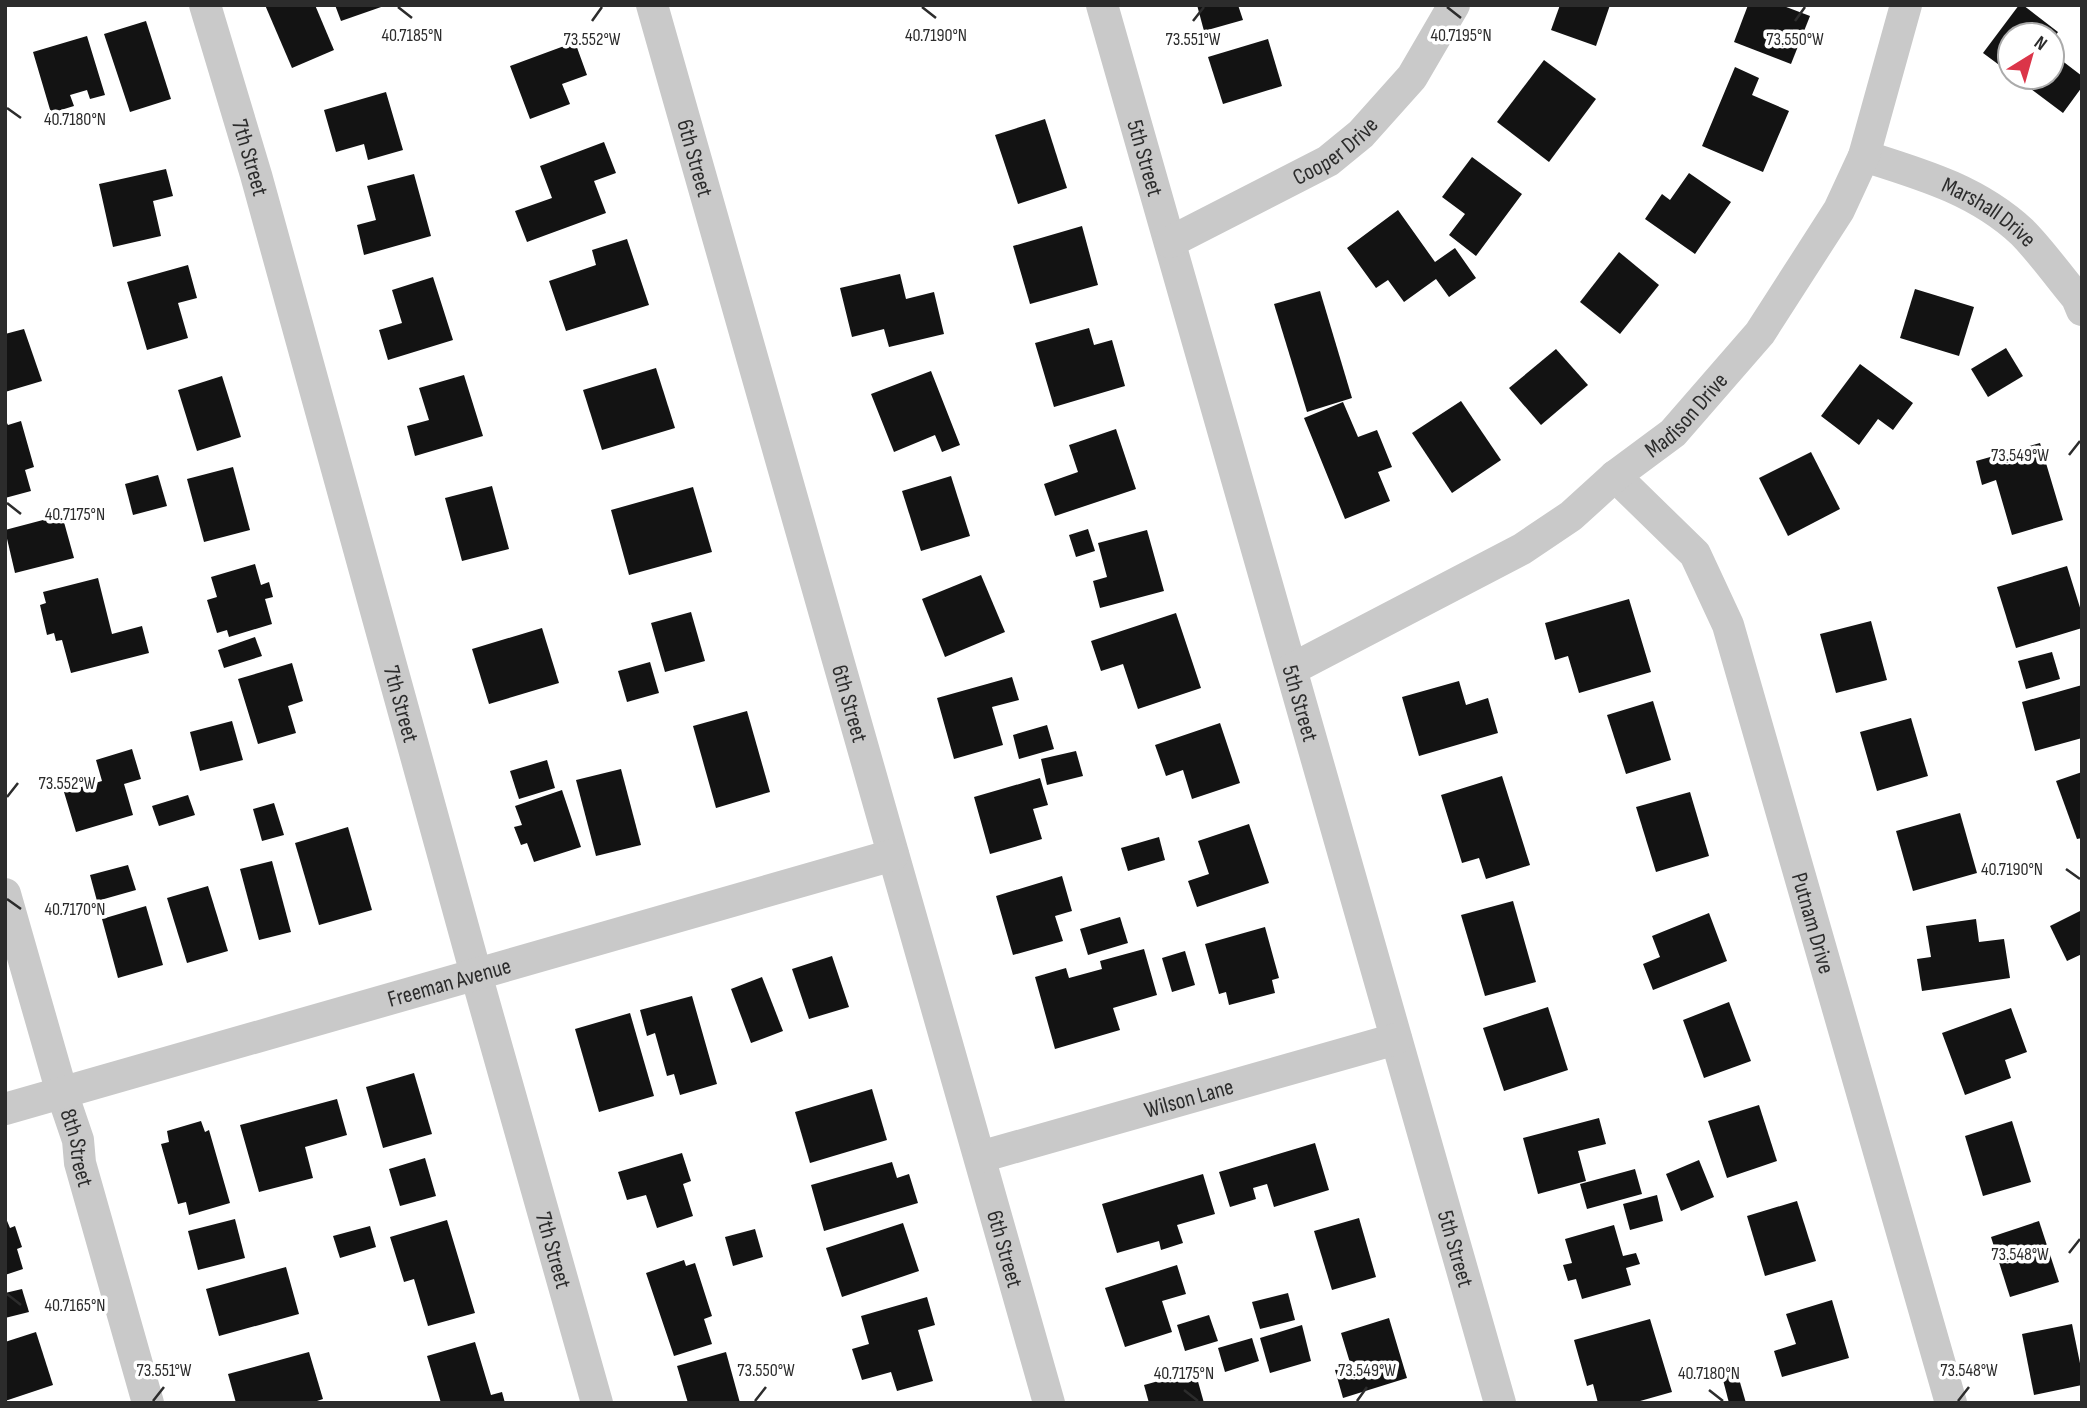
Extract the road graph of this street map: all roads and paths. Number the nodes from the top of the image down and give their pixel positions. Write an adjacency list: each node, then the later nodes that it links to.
1 (205, 5): 13 (street, 7th Street)
2 (652, 5): 11 (street, 6th Street)
3 (1102, 5): 7 (street, 5th Street)
4 (1454, 5): 7 (street, Cooper Drive)
5 (1906, 5): 6 (street, Madison Drive)
6 (1864, 156): 8 (street, Marshall Drive); 9 (street, Madison Drive)
7 (1170, 242): 10 (street, 5th Street)
8 (2082, 310)
9 (1615, 476): 10 (street, Madison Drive); 22 (street, Putnam Drive)
10 (1292, 669): 14 (street, 5th Street)
11 (893, 855): 13 (street, Freeman Avenue); 17 (street, 6th Street)
12 (5, 894): 15 (street, 8th Street)
13 (476, 974): 15 (street, Freeman Avenue); 19 (street, 7th Street)
14 (1396, 1040): 17 (street, Wilson Lane); 21 (street, 5th Street)
15 (62, 1093): 16 (street, Freeman Avenue); 18 (street, 8th Street)
16 (5, 1109)
17 (980, 1157): 20 (street, 6th Street)
18 (148, 1403)
19 (597, 1403)
20 (1049, 1403)
21 (1500, 1403)
22 (1951, 1403)

